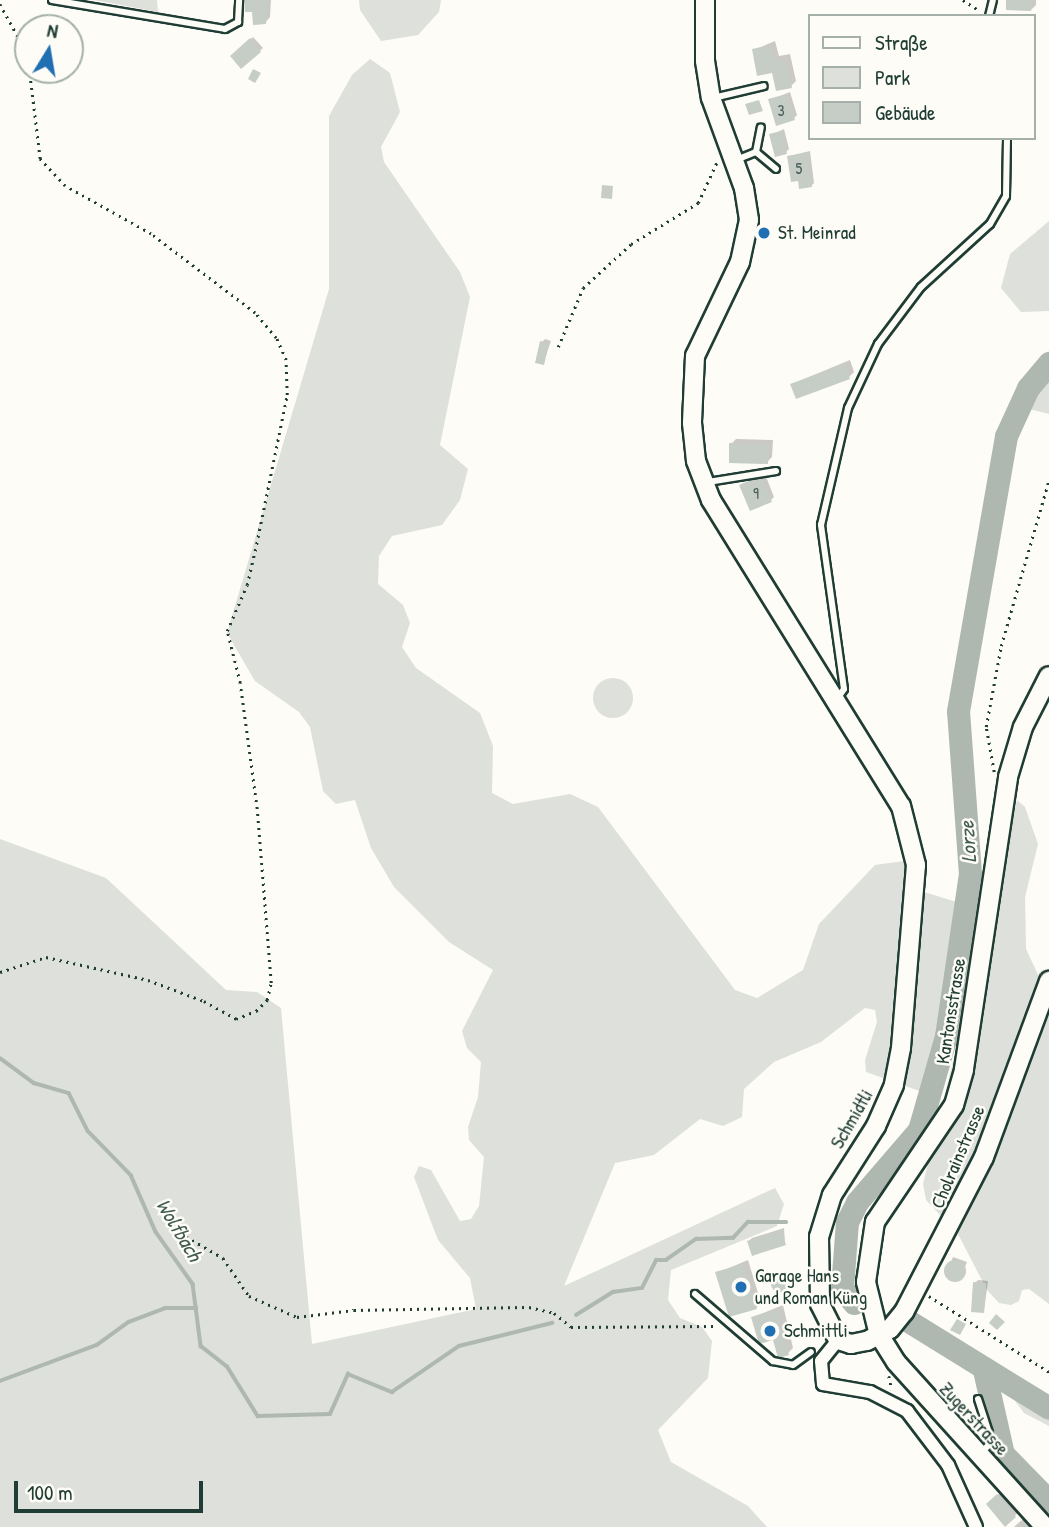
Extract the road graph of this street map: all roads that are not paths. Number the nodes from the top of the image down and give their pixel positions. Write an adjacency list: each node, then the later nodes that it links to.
1 (52, 0): 2 (lane)
2 (239, 0)
3 (705, 0): 5 (street)
4 (764, 86): 5 (lane)
5 (711, 99): 9 (street)
6 (761, 127): 8 (lane)
7 (1007, 140): 14 (lane)
8 (756, 152): 9 (lane); 10 (lane)
9 (732, 156): 12 (street)
10 (776, 169)
11 (776, 471): 12 (lane)
12 (702, 483): 14 (street)
13 (1049, 676): 17 (street, Kantonsstrasse)
14 (837, 699): 18 (street, Schmidtli)
15 (1049, 981): 17 (street, Cholrainstrasse)
16 (695, 1294): 19 (lane)
17 (879, 1335): 18 (street); 21 (street, Zugerstrasse)
18 (838, 1340): 22 (street)
19 (811, 1352)
20 (978, 1399): 21 (lane)
21 (979, 1455): 23 (street, Zugerstrasse)
22 (976, 1527)
23 (1045, 1527)

